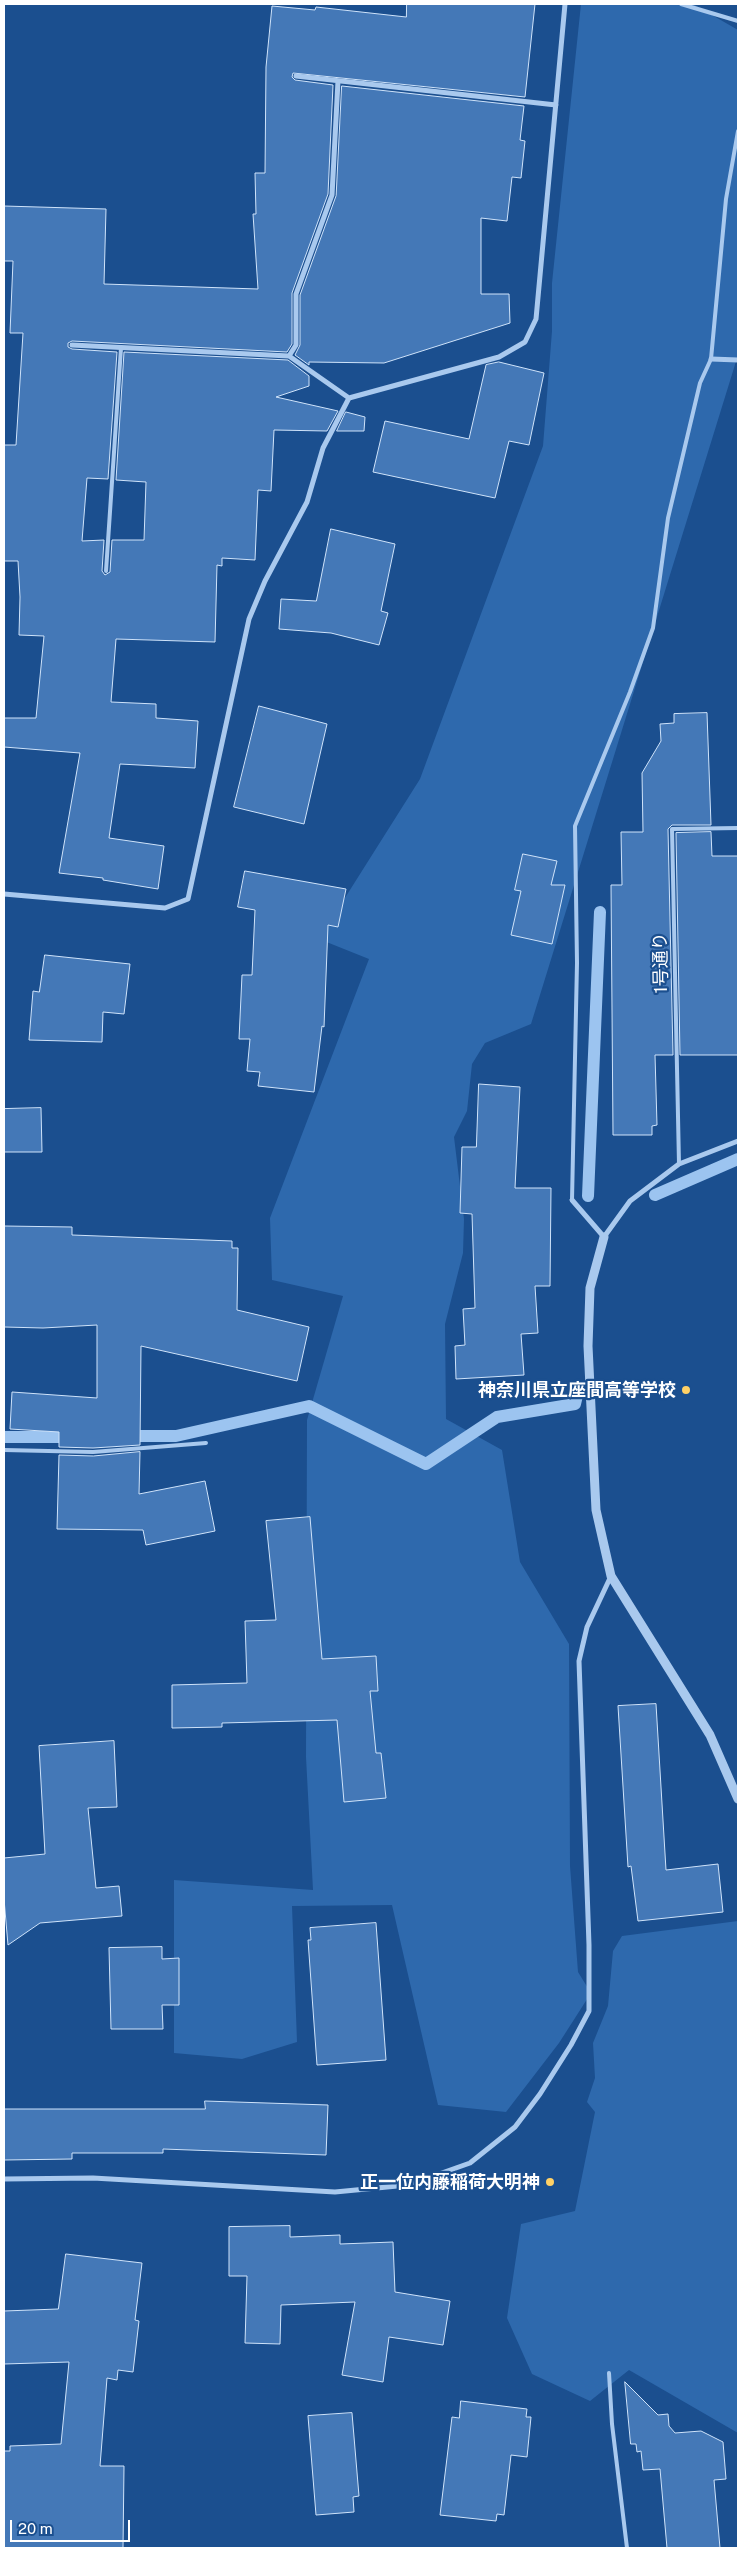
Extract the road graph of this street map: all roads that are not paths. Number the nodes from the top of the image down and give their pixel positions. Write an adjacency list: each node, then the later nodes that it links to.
1 (564, 4): 6 (street)
2 (681, 4): 3 (lane)
3 (738, 21)
4 (296, 76): 5 (street)
5 (338, 80): 6 (street); 10 (street)
6 (556, 105): 13 (street)
7 (738, 131): 11 (lane)
8 (72, 345): 9 (street)
9 (121, 348): 10 (street); 14 (lane)
10 (289, 356): 13 (street)
11 (711, 360): 12 (street); 19 (lane)
12 (738, 360)
13 (349, 398): 16 (street)
14 (106, 571)
15 (738, 828): 18 (lane, 1号通り)
16 (4, 894)
17 (738, 1141): 18 (street)
18 (679, 1164): 20 (street)
19 (572, 1200): 20 (street)
20 (604, 1237): 23 (street)
21 (206, 1443): 22 (lane)
22 (4, 1450)
23 (611, 1576): 24 (street); 25 (street)
24 (738, 1799)
25 (4, 2179)
26 (609, 2373): 27 (lane)
27 (627, 2548)

